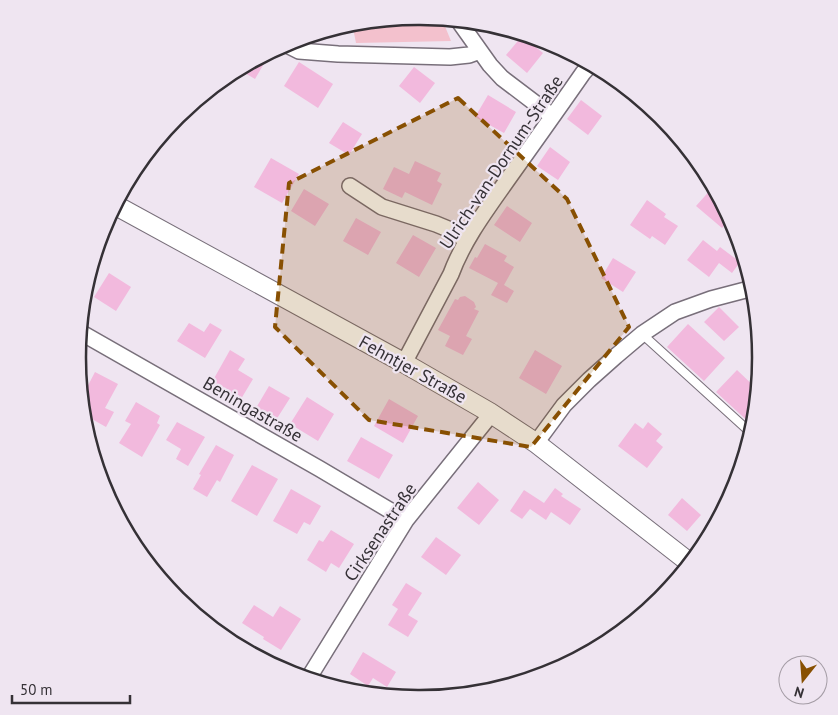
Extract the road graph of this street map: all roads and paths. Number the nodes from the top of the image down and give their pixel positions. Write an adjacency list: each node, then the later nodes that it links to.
1 (464, 28): 3 (street)
2 (295, 49): 3 (street)
3 (480, 52): 5 (street)
4 (585, 70): 5 (street, Ulrich-van-Dornum-Straße)
5 (552, 116): 8 (street, Ulrich-van-Dornum-Straße)
6 (350, 186): 8 (street)
7 (122, 208): 12 (street, Fehntjer Straße)
8 (466, 240): 12 (street, Ulrich-van-Dornum-Straße)
9 (744, 290): 10 (street)
10 (642, 334): 14 (lane); 15 (street)
11 (87, 336): 16 (street, Beningastraße)
12 (404, 363): 13 (street, Fehntjer Straße)
13 (492, 414): 15 (street, Fehntjer Straße); 16 (street, Cirksenastraße)
14 (744, 427)
15 (536, 443): 17 (street, Fehntjer Straße)
16 (406, 520): 18 (street, Cirksenastraße)
17 (684, 558)
18 (315, 673)

